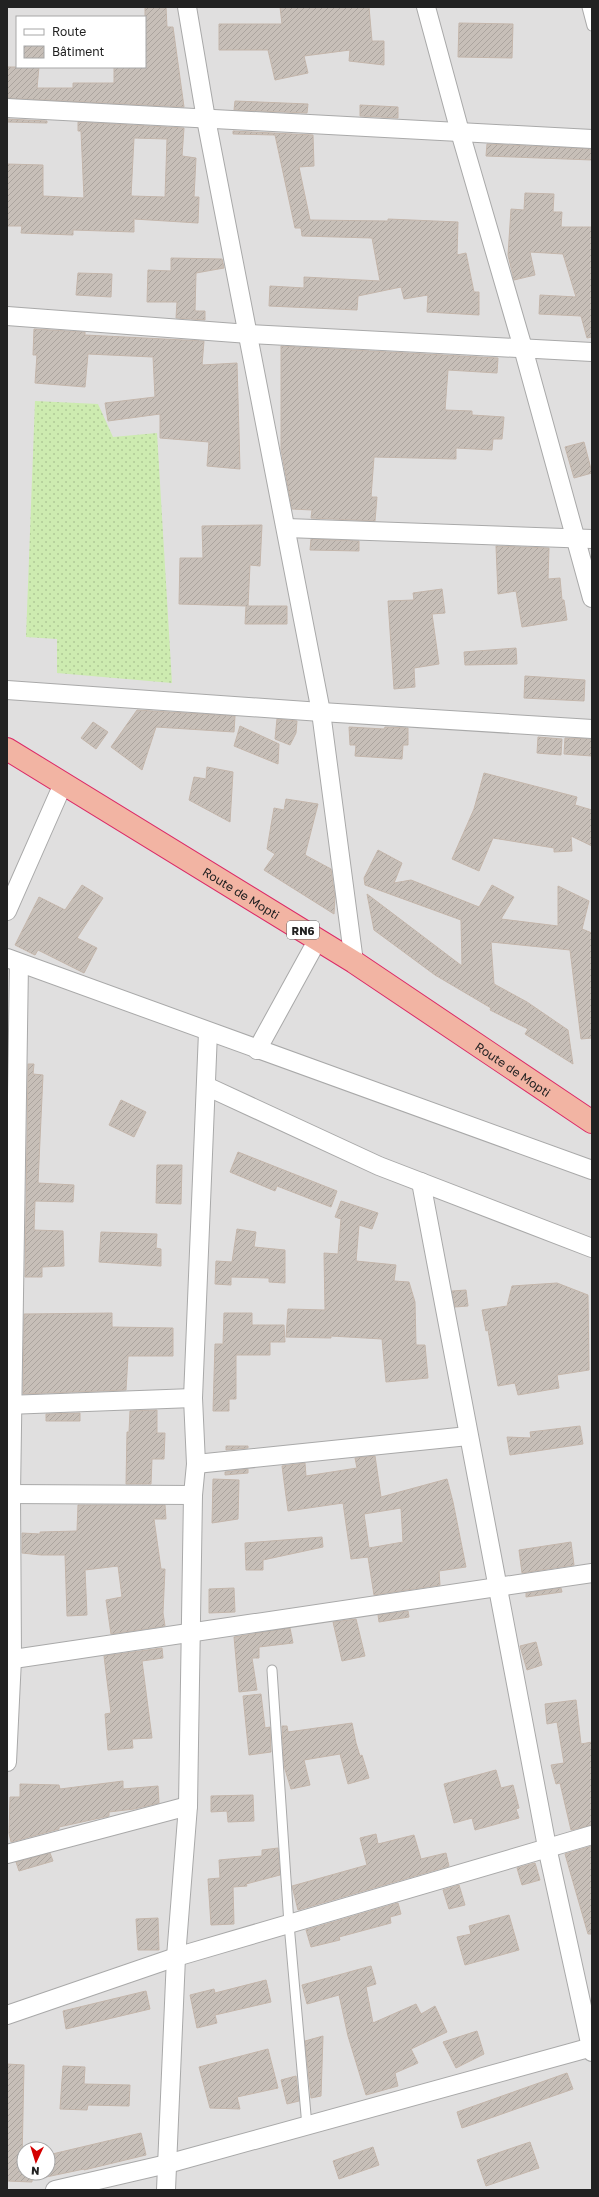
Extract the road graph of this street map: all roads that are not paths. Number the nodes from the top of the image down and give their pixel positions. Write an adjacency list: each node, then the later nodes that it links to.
1 (187, 7): 6 (street)
2 (426, 7): 7 (street)
3 (587, 7): 4 (lane)
4 (592, 26)
5 (7, 108): 6 (street)
6 (206, 119): 7 (street); 10 (street)
7 (460, 132): 8 (street); 11 (street)
8 (592, 139)
9 (7, 316): 10 (street)
10 (249, 334): 11 (street); 13 (street)
11 (523, 348): 12 (street); 14 (street)
12 (592, 352)
13 (286, 528): 14 (street); 17 (street)
14 (584, 539): 15 (street)
15 (592, 598)
16 (7, 690): 17 (street)
17 (321, 712): 18 (street); 24 (street)
18 (592, 729)
19 (7, 749): 20 (highway, Route de Mopti / RN6)
20 (63, 784): 21 (street); 22 (highway, Route de Mopti / RN6)
21 (7, 911)
22 (318, 939): 24 (highway, Route de Mopti / RN6); 26 (street)
23 (13, 960): 25 (street); 33 (street)
24 (354, 962): 28 (highway, Route de Mopti / RN6)
25 (208, 1032): 26 (street); 27 (street)
26 (257, 1050): 29 (street)
27 (206, 1086): 30 (street); 32 (street)
28 (592, 1122)
29 (592, 1170)
30 (421, 1182): 31 (street); 34 (street)
31 (592, 1248)
32 (193, 1398): 33 (street); 35 (street)
33 (10, 1405): 36 (street)
34 (468, 1436): 35 (street); 39 (street)
35 (196, 1464): 37 (street)
36 (9, 1494): 37 (street); 41 (street)
37 (193, 1495): 40 (street)
38 (592, 1573): 39 (street)
39 (499, 1586): 40 (street); 46 (street)
40 (190, 1632): 41 (street); 44 (street)
41 (9, 1659): 43 (street)
42 (272, 1670): 48 (lane)
43 (7, 1762)
44 (188, 1806): 47 (street); 49 (street)
45 (592, 1835): 46 (street)
46 (548, 1847): 48 (street); 51 (street)
47 (7, 1854)
48 (289, 1924): 49 (street); 52 (lane)
49 (176, 1957): 50 (street); 53 (street)
50 (7, 2015)
51 (592, 2049): 52 (street)
52 (307, 2126): 53 (street)
53 (167, 2164): 54 (street); 55 (street)
54 (55, 2190)
55 (166, 2190)

